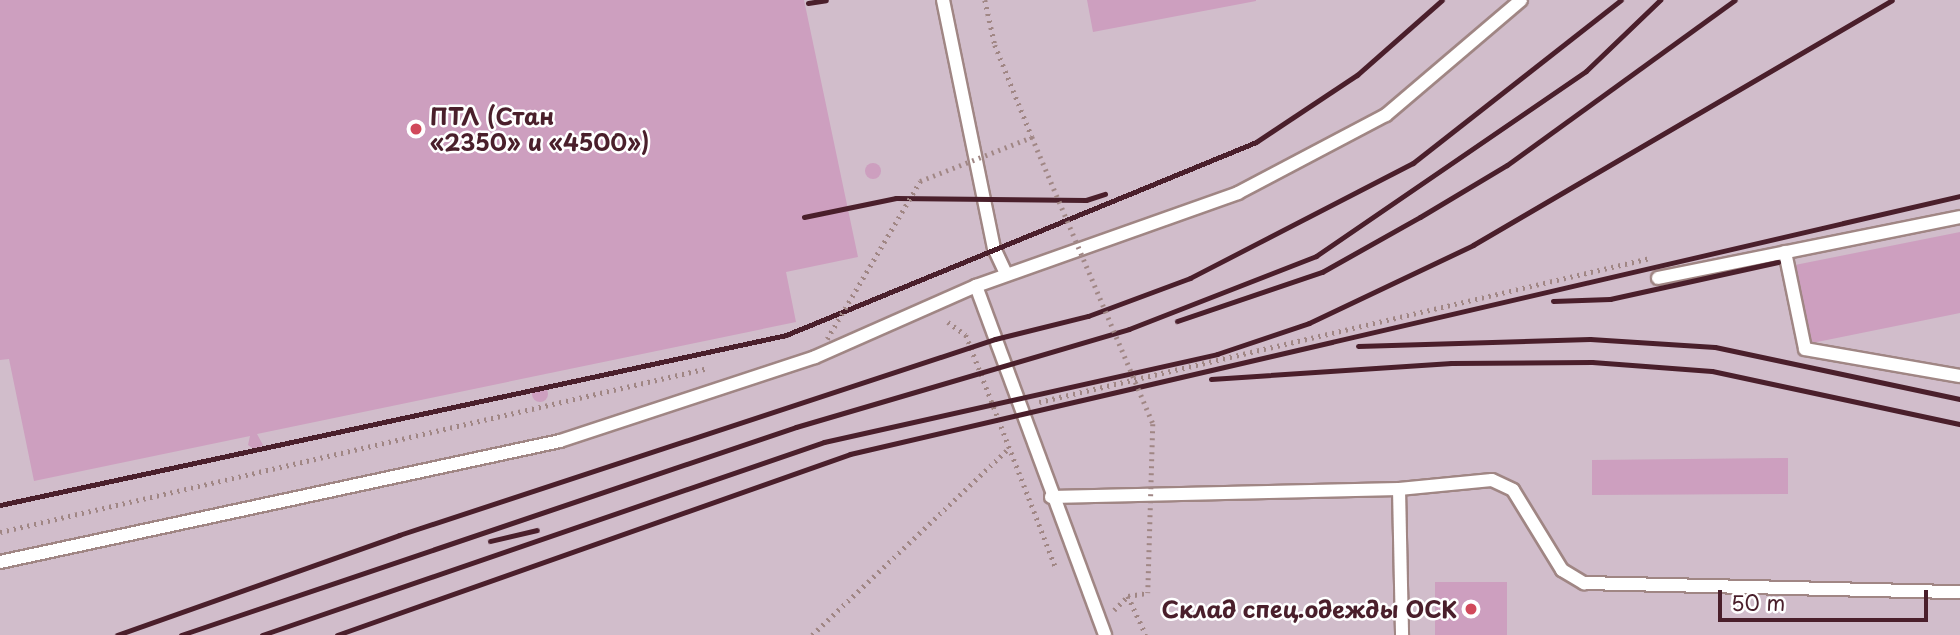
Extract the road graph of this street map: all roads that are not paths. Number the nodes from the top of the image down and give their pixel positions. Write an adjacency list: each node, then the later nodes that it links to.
1 (943, 0): 5 (lane)
2 (1521, 0): 5 (lane)
3 (1960, 216): 4 (lane)
4 (1785, 252): 6 (lane); 8 (lane)
5 (1006, 274): 7 (lane)
6 (1658, 278)
7 (976, 286): 10 (lane); 11 (lane)
8 (1960, 376)
9 (1399, 489): 10 (lane); 12 (lane); 14 (lane)
10 (1051, 497): 13 (lane)
11 (0, 562)
12 (1960, 592)
13 (1105, 635)
14 (1402, 635)

